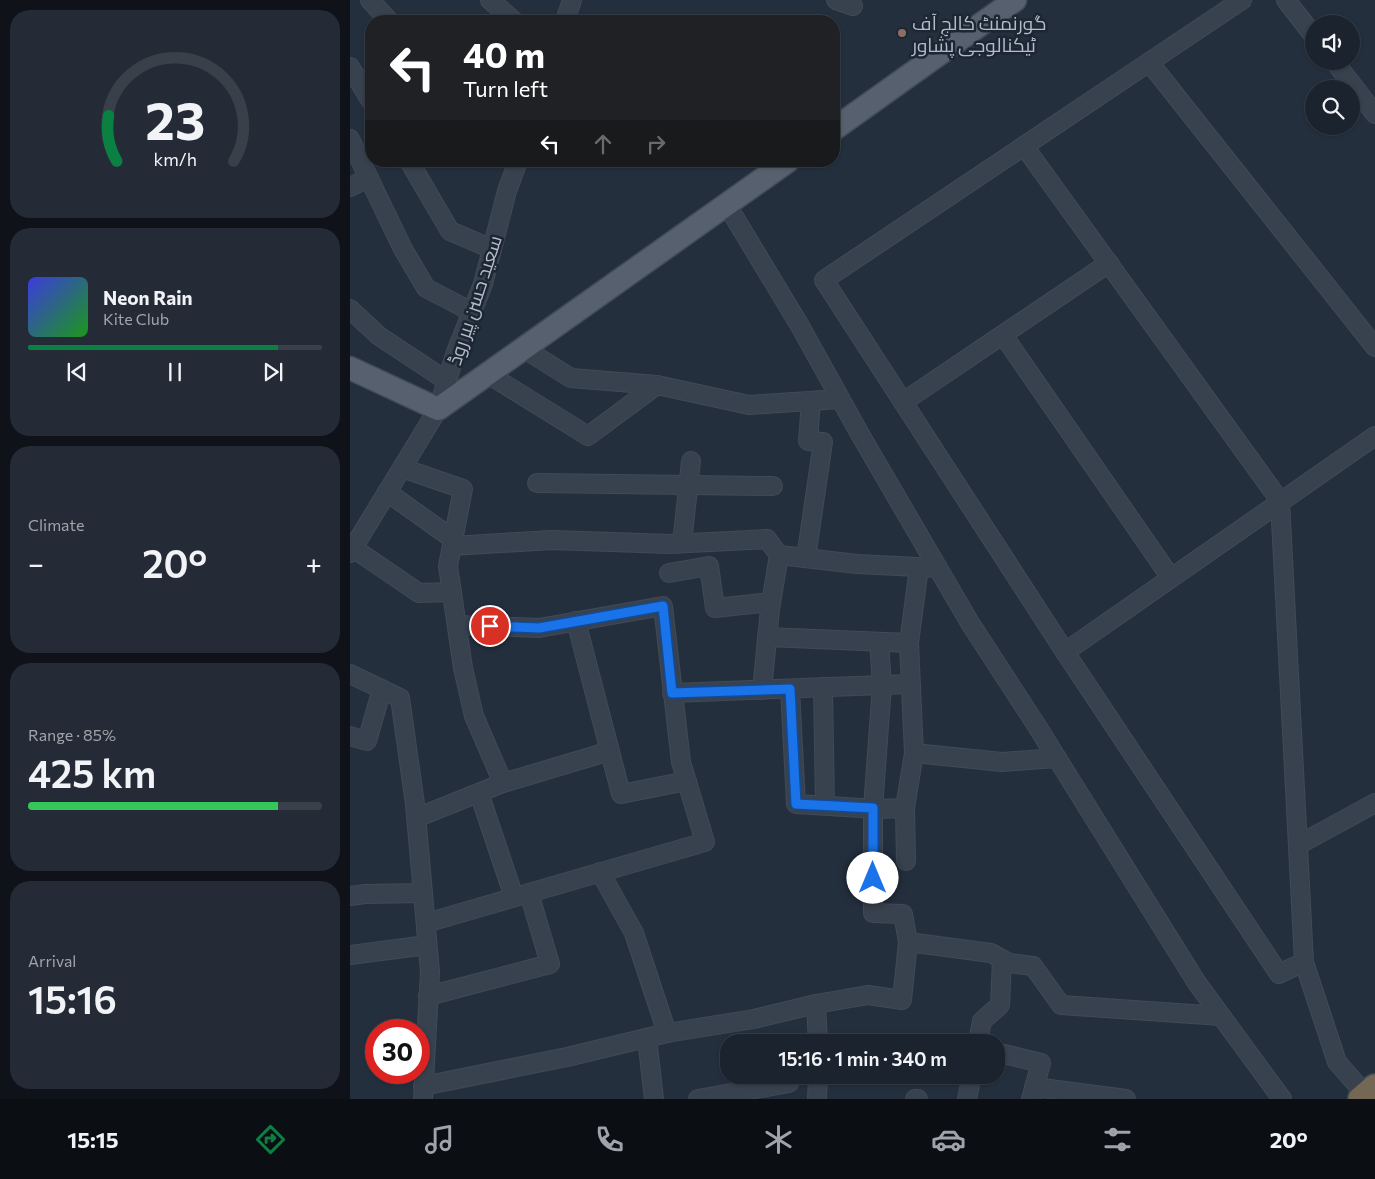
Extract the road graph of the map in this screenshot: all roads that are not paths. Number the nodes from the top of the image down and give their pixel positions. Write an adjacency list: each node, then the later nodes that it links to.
1 (370, 0): 9 (street)
2 (490, 0): 10 (street)
3 (572, 0): 11 (street)
4 (836, 0): 5 (street)
5 (850, 0)
6 (1015, 0): 18 (main road)
7 (1242, 0): 13 (street)
8 (1286, 0): 12 (street)
9 (384, 15)
10 (507, 15)
11 (567, 15)
12 (1305, 24)
13 (1149, 62): 20 (street); 32 (street)
14 (350, 67): 16 (street)
15 (1341, 70): 17 (street)
16 (365, 91)
17 (1375, 114)
18 (840, 120)
19 (350, 139): 24 (street)
20 (1024, 146): 28 (street); 40 (street)
21 (413, 167): 27 (street)
22 (516, 167): 27 (street, سعید حسن پیر روڈ)
23 (779, 167): 26 (main road)
24 (369, 178): 25 (street); 30 (street)
25 (350, 187)
26 (727, 204): 33 (main road); 38 (street)
27 (492, 249): 30 (street, سعید حسن پیر روڈ)
28 (1108, 263): 31 (street); 49 (street)
29 (350, 309): 36 (street)
30 (472, 312): 36 (street, سعید حسن پیر روڈ)
31 (1003, 335): 40 (street); 58 (street)
32 (1375, 347)
33 (524, 348): 35 (main road); 37 (street)
34 (350, 368): 41 (main road)
35 (488, 374): 37 (street); 41 (main road)
36 (447, 381): 41 (street, سعید حسن پیر روڈ)
37 (657, 385): 39 (street)
38 (840, 399): 39 (street); 56 (street)
39 (811, 401): 54 (street)
40 (903, 402): 66 (street)
41 (438, 409): 44 (street, سعید حسن پیر روڈ)
42 (1375, 436): 49 (street)
43 (691, 461): 46 (street)
44 (402, 468): 48 (street, سعید حسن پیر روڈ); 50 (street)
45 (538, 483): 46 (street)
46 (689, 486): 47 (street); 51 (street)
47 (773, 486)
48 (387, 492): 50 (street); 52 (street, سعید حسن پیر روڈ)
49 (1280, 501): 58 (street); 87 (street)
50 (452, 543): 51 (street); 59 (street)
51 (682, 543): 53 (street)
52 (352, 550): 59 (street)
53 (779, 555): 54 (street); 60 (street)
54 (806, 558): 55 (street)
55 (919, 567): 56 (street); 65 (street)
56 (938, 568): 78 (street)
57 (669, 573): 60 (street)
58 (1171, 578): 66 (street)
59 (452, 592): 62 (street)
60 (771, 602): 63 (street)
61 (576, 621): 62 (street); 74 (street); 76 (street)
62 (457, 625): 80 (street)
63 (767, 638): 64 (street); 73 (street)
64 (879, 642): 65 (street); 69 (street)
65 (909, 643): 68 (street)
66 (1066, 652): 98 (street)
67 (350, 674): 71 (street)
68 (910, 684): 69 (street); 77 (street)
69 (882, 685): 70 (street); 84 (street)
70 (823, 688): 72 (street); 83 (street)
71 (382, 689): 75 (street); 86 (street)
72 (790, 689): 73 (street); 83 (street)
73 (762, 690): 74 (street)
74 (672, 693): 79 (street)
75 (350, 736)
76 (610, 751): 79 (street); 80 (street)
77 (914, 753): 78 (street); 85 (street)
78 (1057, 758): 101 (street)
79 (687, 781): 89 (street)
80 (503, 782): 81 (street)
81 (479, 793): 86 (street); 91 (street)
82 (1375, 803): 87 (street)
83 (824, 805): 84 (street)
84 (873, 808): 85 (street); 94 (street)
85 (905, 808): 88 (street)
86 (416, 818): 90 (street)
87 (1298, 845): 98 (street)
88 (906, 860)
89 (600, 872): 91 (street); 102 (street)
90 (423, 893): 92 (street); 93 (street)
91 (522, 895): 93 (street); 99 (street)
92 (350, 896)
93 (426, 923): 95 (street)
94 (908, 942): 97 (street); 100 (street)
95 (427, 945): 96 (street); 99 (street)
96 (350, 955)
97 (1002, 959): 101 (street); 104 (street)
98 (1304, 962): 112 (street)
99 (428, 996): 110 (street)
100 (816, 1004): 102 (street); 103 (street)
101 (1221, 1016): 118 (street)
102 (666, 1033): 105 (street)
103 (818, 1034)
104 (980, 1034)
105 (648, 1038): 110 (street); 113 (street)
106 (1005, 1054): 111 (street)
107 (783, 1084): 114 (street)
108 (817, 1084): 115 (street)
109 (970, 1084): 116 (street)
110 (423, 1092)
111 (1032, 1093): 117 (street)
112 (1367, 1094)
113 (654, 1099)
114 (698, 1099)
115 (816, 1099)
116 (967, 1099)
117 (1126, 1099)
118 (1282, 1099)

